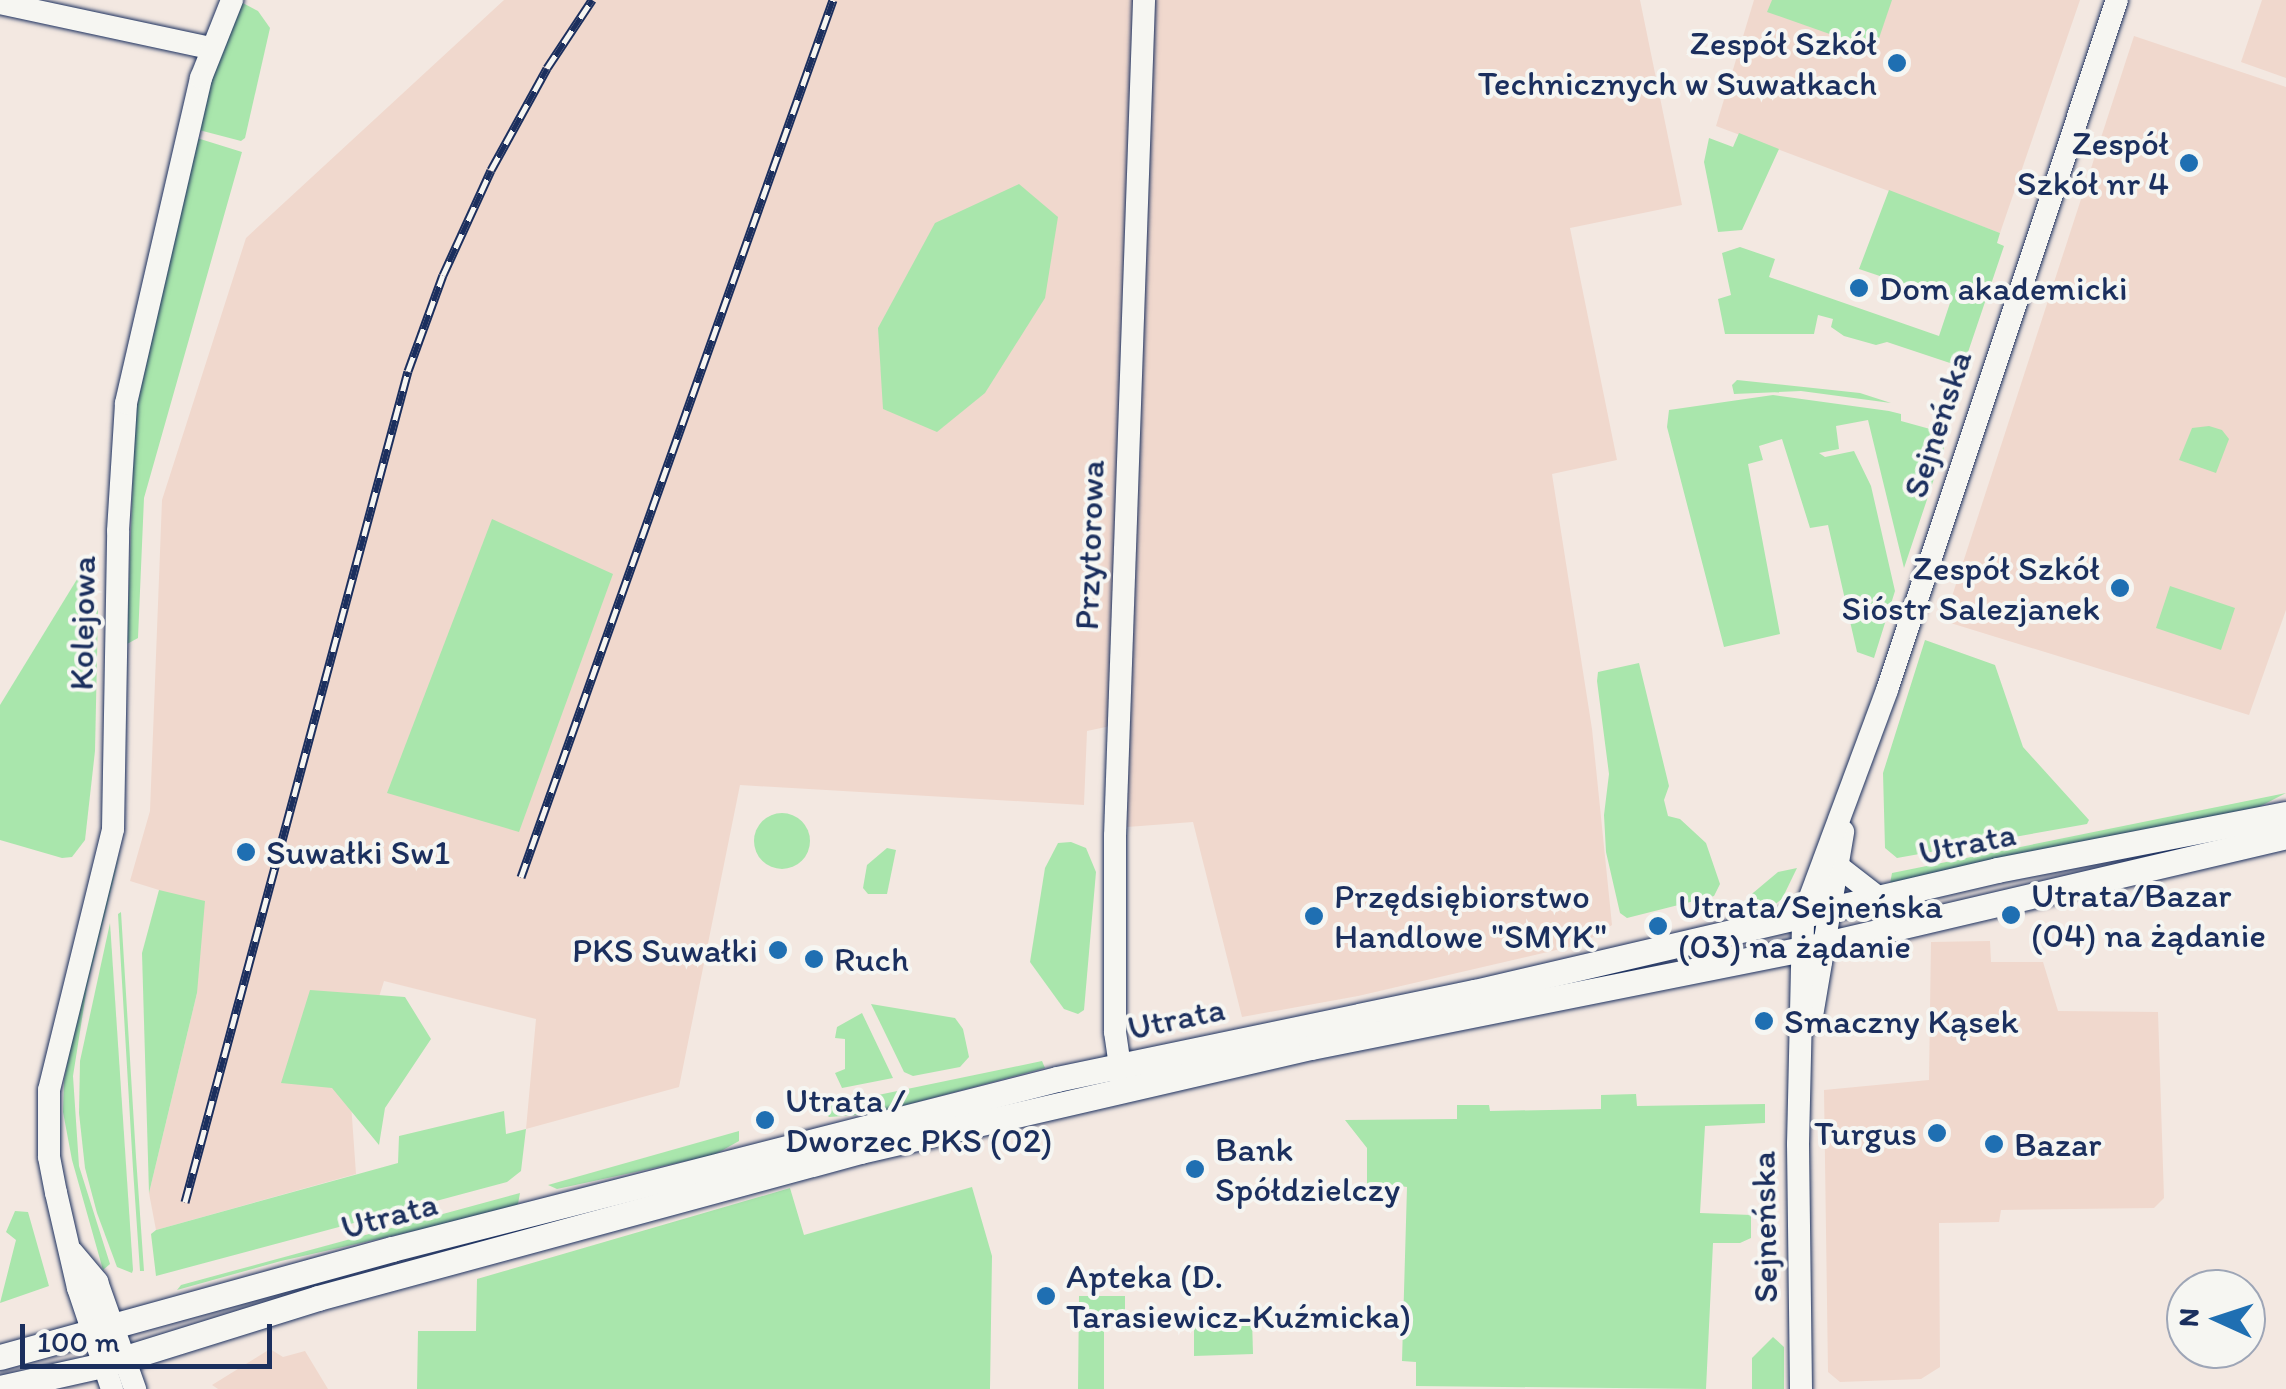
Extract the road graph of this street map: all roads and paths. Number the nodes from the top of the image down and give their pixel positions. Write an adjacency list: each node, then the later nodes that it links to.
1 (232, 0): 5 (street, Kolejowa)
2 (1144, 0): 15 (street, Przytorowa)
3 (2117, 0): 7 (street, Sejneńska)
4 (0, 3): 5 (street)
5 (210, 48): 18 (street, Kolejowa)
6 (2286, 814): 10 (main road, Utrata)
7 (1844, 815): 9 (street, Sejneńska); 11 (street, Sejneńska)
8 (2286, 836): 12 (main road, Utrata)
9 (1839, 866): 10 (street); 11 (street, Sejneńska)
10 (1878, 898): 11 (main road, Utrata)
11 (1816, 913): 12 (street, Sejneńska); 13 (main road, Utrata)
12 (1811, 947): 14 (main road, Utrata); 23 (street, Sejneńska)
13 (1656, 948): 14 (main road); 15 (main road, Utrata)
14 (1662, 976): 15 (main road, Utrata)
15 (1121, 1079): 16 (main road, Utrata); 17 (main road, Utrata)
16 (226, 1296): 17 (main road); 18 (main road, Utrata)
17 (234, 1324): 20 (main road, Utrata)
18 (102, 1330): 19 (main road, Utrata); 20 (street, Kolejowa)
19 (0, 1356)
20 (112, 1371): 21 (main road, Utrata); 22 (street, Kolejowa)
21 (0, 1388)
22 (135, 1389)
23 (1801, 1389)

